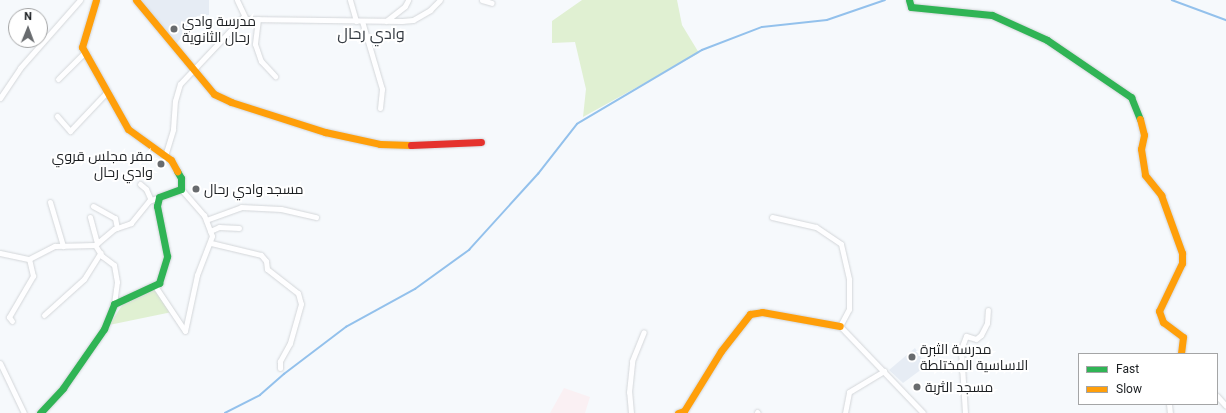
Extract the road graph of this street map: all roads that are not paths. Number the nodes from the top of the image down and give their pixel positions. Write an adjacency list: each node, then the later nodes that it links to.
1 (80, 0): 21 (street)
2 (96, 0): 16 (street)
3 (136, 0): 17 (street)
4 (237, 0): 11 (street)
5 (350, 0): 13 (street)
6 (408, 0): 15 (street)
7 (440, 0): 15 (street)
8 (482, 0): 10 (street)
9 (909, 0): 52 (street)
10 (492, 3)
11 (244, 16): 12 (street); 17 (street)
12 (258, 19): 13 (street); 18 (street)
13 (356, 21): 14 (street)
14 (362, 21): 15 (street); 22 (street)
15 (386, 21)
16 (85, 52): 19 (street); 20 (street)
17 (194, 70): 24 (street); 25 (street)
18 (275, 76)
19 (58, 78)
20 (107, 92): 23 (street); 25 (street)
21 (0, 98)
22 (380, 108)
23 (57, 116)
24 (481, 142)
25 (165, 156): 27 (street)
26 (140, 184): 29 (street)
27 (181, 189): 28 (street); 35 (street)
28 (160, 197): 29 (street); 45 (street)
29 (151, 200): 36 (street)
30 (50, 202): 41 (street)
31 (93, 206): 36 (street)
32 (316, 217): 35 (street)
33 (772, 217): 50 (street)
34 (90, 218): 40 (street)
35 (206, 220): 38 (street)
36 (117, 228): 40 (street)
37 (238, 228): 38 (street)
38 (210, 231): 39 (street)
39 (211, 243): 45 (street); 54 (street)
40 (96, 244): 41 (street); 42 (street)
41 (63, 246): 44 (street)
42 (100, 253): 46 (street); 48 (street)
43 (0, 254): 44 (street)
44 (28, 259): 49 (street)
45 (155, 286): 46 (street)
46 (114, 304): 59 (street)
47 (988, 310): 64 (street)
48 (44, 315)
49 (12, 321)
50 (840, 326): 55 (street); 61 (street)
51 (644, 332): 60 (street)
52 (1181, 353)
53 (0, 363): 58 (street)
54 (280, 368)
55 (884, 371): 62 (street); 63 (street)
56 (1218, 397): 57 (street)
57 (1226, 406)
58 (24, 413)
59 (40, 413)
60 (631, 413)
61 (678, 413)
62 (845, 413)
63 (923, 413)
64 (965, 413)

